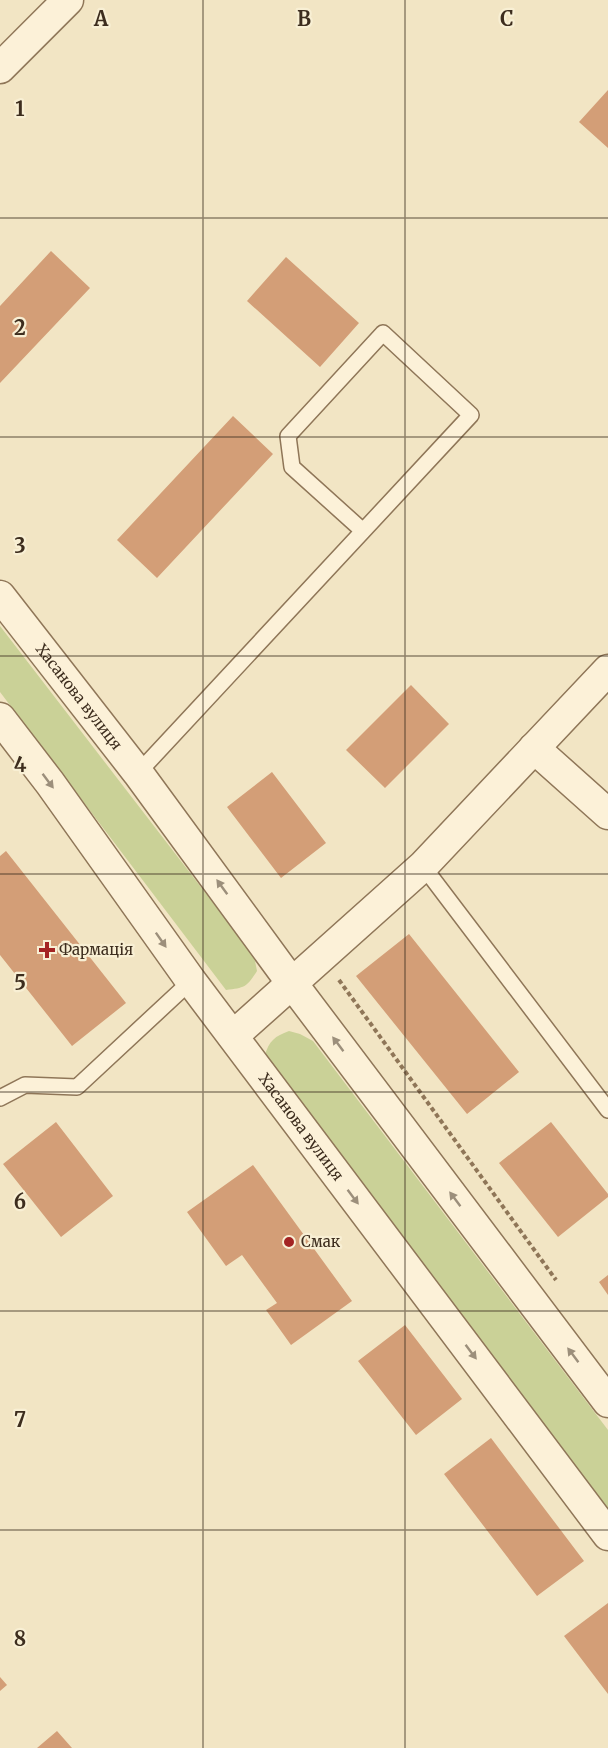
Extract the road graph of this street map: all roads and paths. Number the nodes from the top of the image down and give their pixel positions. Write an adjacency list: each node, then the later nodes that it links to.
1 (68, 0): 2 (street)
2 (0, 68)
3 (363, 531): 3 (lane); 8 (lane)
4 (0, 596): 8 (street, Хасанова вулиця)
5 (608, 670): 7 (street)
6 (0, 717): 12 (street, Хасанова вулиця, one-way to 12)
7 (534, 748): 9 (street); 10 (street)
8 (138, 773): 13 (street, Хасанова вулиця, one-way to 8)
9 (608, 814)
10 (423, 866): 11 (street); 16 (lane)
11 (322, 957): 13 (street); 17 (path)
12 (191, 981): 14 (street, Хасанова вулиця); 15 (lane)
13 (291, 982): 14 (street); 18 (street, Хасанова вулиця, one-way to 13)
14 (233, 1036): 19 (street, Хасанова вулиця, one-way to 19)
15 (0, 1098)
16 (608, 1110)
17 (559, 1283)
18 (608, 1402)
19 (608, 1535)

